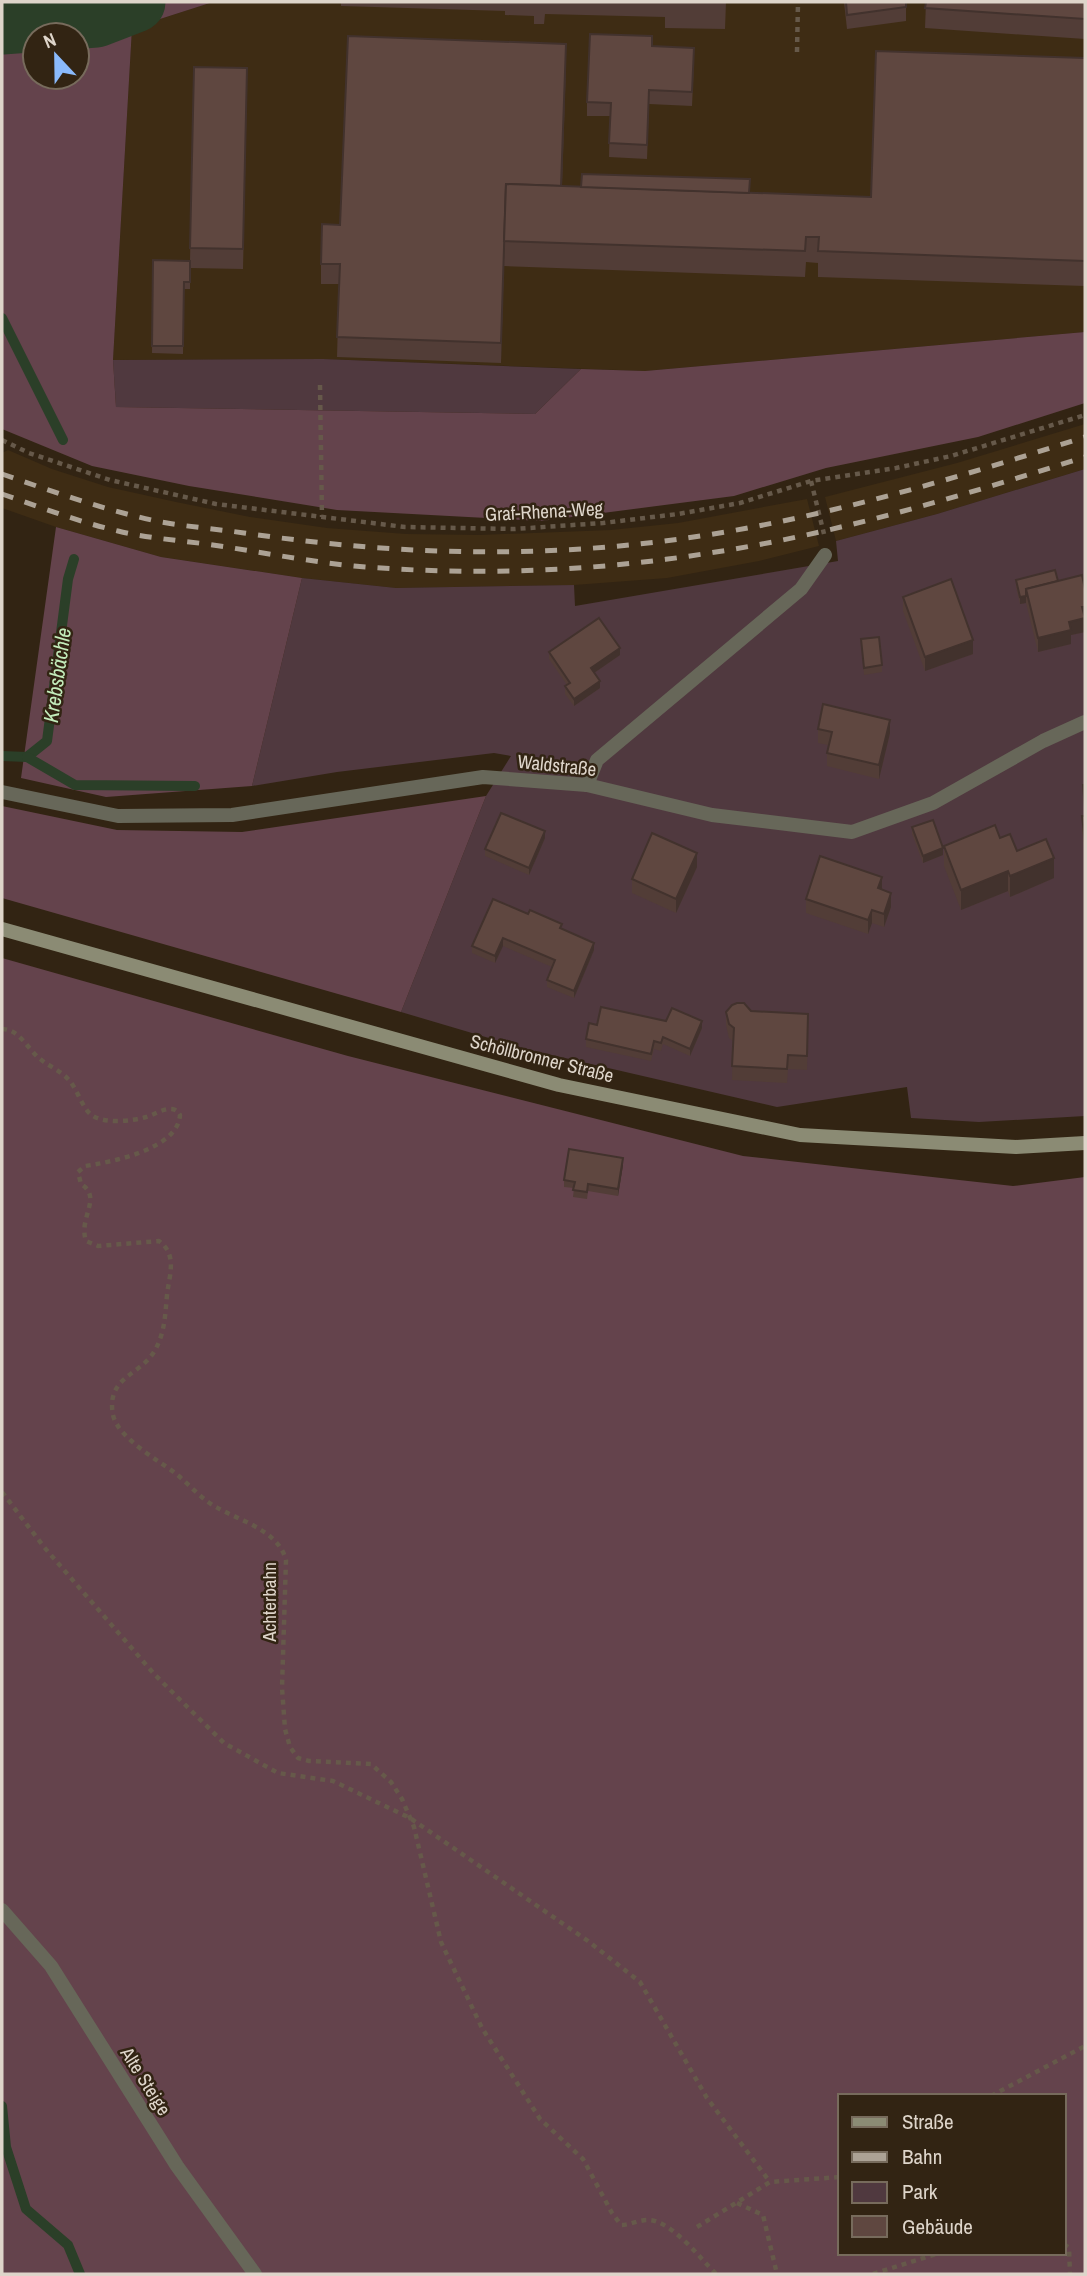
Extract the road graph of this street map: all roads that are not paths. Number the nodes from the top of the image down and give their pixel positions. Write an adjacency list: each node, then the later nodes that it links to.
1 (825, 555): 3 (street)
2 (1085, 722): 3 (street, Waldstraße)
3 (587, 785): 4 (street, Waldstraße)
4 (2, 792)
5 (2, 929): 6 (main road, Schöllbronner Straße)
6 (1085, 1143)
7 (2, 1910): 8 (street, Alte Steige)
8 (255, 2274)

